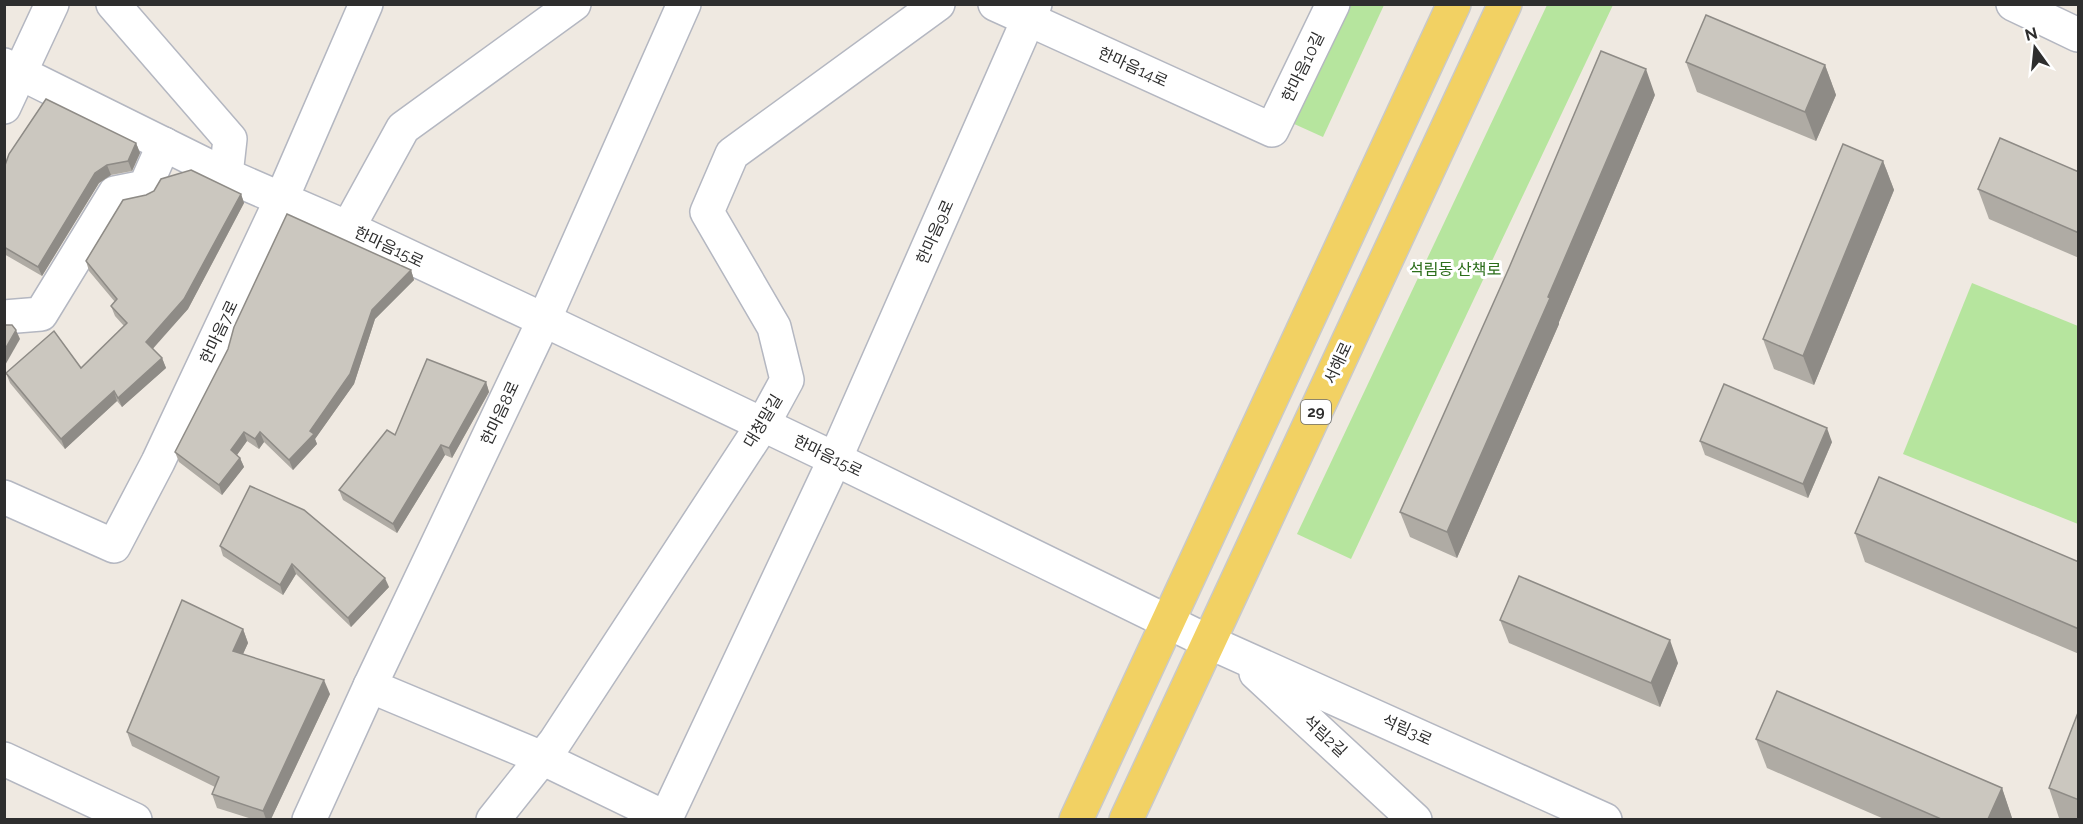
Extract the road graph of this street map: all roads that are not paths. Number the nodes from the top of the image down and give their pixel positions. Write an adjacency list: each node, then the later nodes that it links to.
1 (52, 4): 14 (street)
2 (113, 4): 18 (street)
3 (366, 4): 19 (street, 한마음7로)
4 (574, 4): 20 (street, 한마음15로)
5 (684, 4): 22 (street, 한마음8로)
6 (938, 4): 23 (street, 대청말길)
7 (995, 4): 12 (street, 한마음14로)
8 (1333, 4): 16 (street, 한마음10길)
9 (1454, 4): 26 (main road)
10 (1505, 4): 27 (main road, 서해로 / 29)
11 (2013, 4): 13 (street)
12 (1032, 12): 16 (street, 한마음14로); 24 (street, 한마음9로)
13 (2079, 34)
14 (13, 68): 15 (street); 17 (street, 한마음15로)
15 (4, 107)
16 (1272, 130)
17 (164, 144): 18 (street, 한마음15로); 21 (street)
18 (226, 175): 19 (street, 한마음15로)
19 (281, 200): 20 (street, 한마음15로); 25 (street, 한마음7로)
20 (348, 228): 22 (street, 한마음15로)
21 (4, 317)
22 (544, 320): 23 (street, 한마음15로); 28 (street, 한마음8로)
23 (763, 424): 24 (street, 한마음15로); 29 (street, 대청말길)
24 (835, 459): 26 (street, 한마음15로); 29 (street, 한마음9로)
25 (4, 497)
26 (1168, 621): 27 (street, 한마음15로); 34 (main road)
27 (1222, 647): 35 (main road, 서해로 / 29); 36 (street, 석림2길); 37 (street, 석림3로)
28 (370, 686): 29 (street); 32 (street, 한마음8로)
29 (542, 758): 33 (street, 대청말길)
30 (4, 759): 31 (street)
31 (135, 819)
32 (309, 819)
33 (493, 819)
34 (1076, 819)
35 (1126, 819)
36 (1415, 819)
37 (1605, 819)

